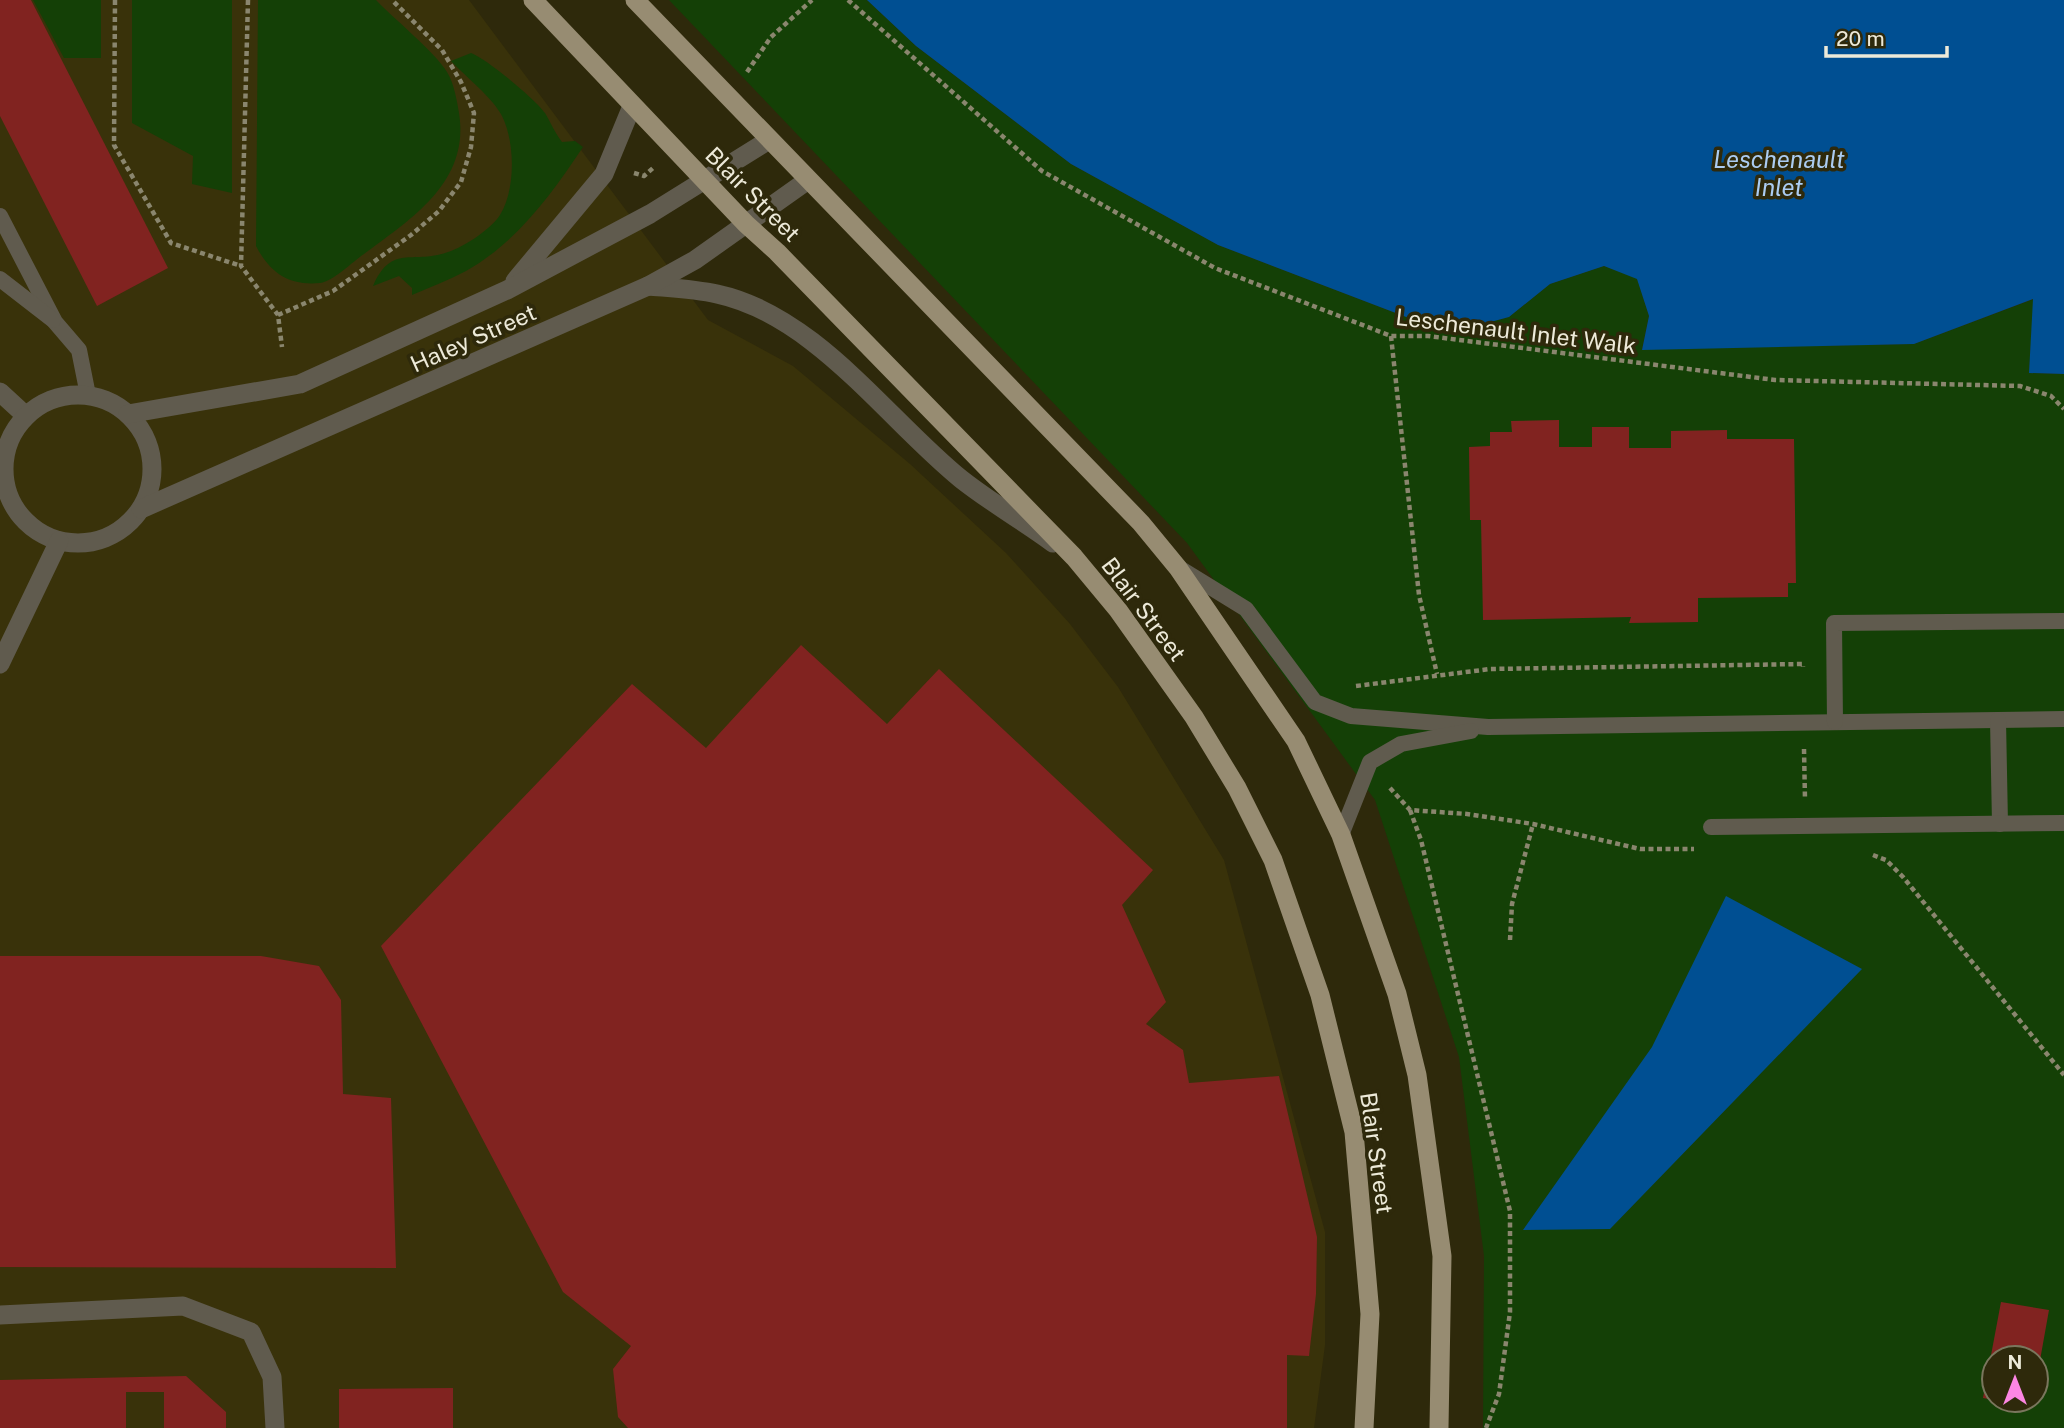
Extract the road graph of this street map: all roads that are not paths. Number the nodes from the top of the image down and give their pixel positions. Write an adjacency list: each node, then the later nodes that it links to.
1 (533, 0): 3 (main road, Blair Street)
2 (635, 0): 4 (main road)
3 (632, 106): 6 (main road, Blair Street); 11 (street)
4 (769, 141): 5 (main road); 6 (street, Haley Street)
5 (808, 180): 8 (street, Haley Street); 20 (main road)
6 (704, 182): 8 (main road, Blair Street); 11 (street, Haley Street)
7 (0, 216): 12 (lane)
8 (746, 224): 10 (street, Haley Street); 19 (main road, Blair Street)
9 (0, 279): 12 (lane)
10 (648, 286): 17 (street, Haley Street); 19 (street)
11 (507, 290): 15 (street, Haley Street)
12 (55, 322): 14 (lane)
13 (0, 392): 16 (street)
14 (88, 395): 15 (street); 16 (street)
15 (128, 414): 17 (street)
16 (25, 415): 18 (street)
17 (141, 509): 18 (street)
18 (59, 541): 22 (street)
19 (1074, 557): 33 (main road, Blair Street)
20 (1178, 568): 26 (lane); 30 (main road)
21 (2064, 621): 25 (lane)
22 (0, 664)
23 (2064, 719): 24 (lane)
24 (1998, 720): 25 (lane); 28 (lane)
25 (1835, 722): 26 (lane)
26 (1488, 727): 30 (lane)
27 (2064, 823): 28 (lane)
28 (2000, 824): 29 (lane)
29 (1711, 827)
30 (1341, 835): 34 (main road)
31 (0, 1315): 32 (street)
32 (275, 1428)
33 (1364, 1428)
34 (1440, 1428)

